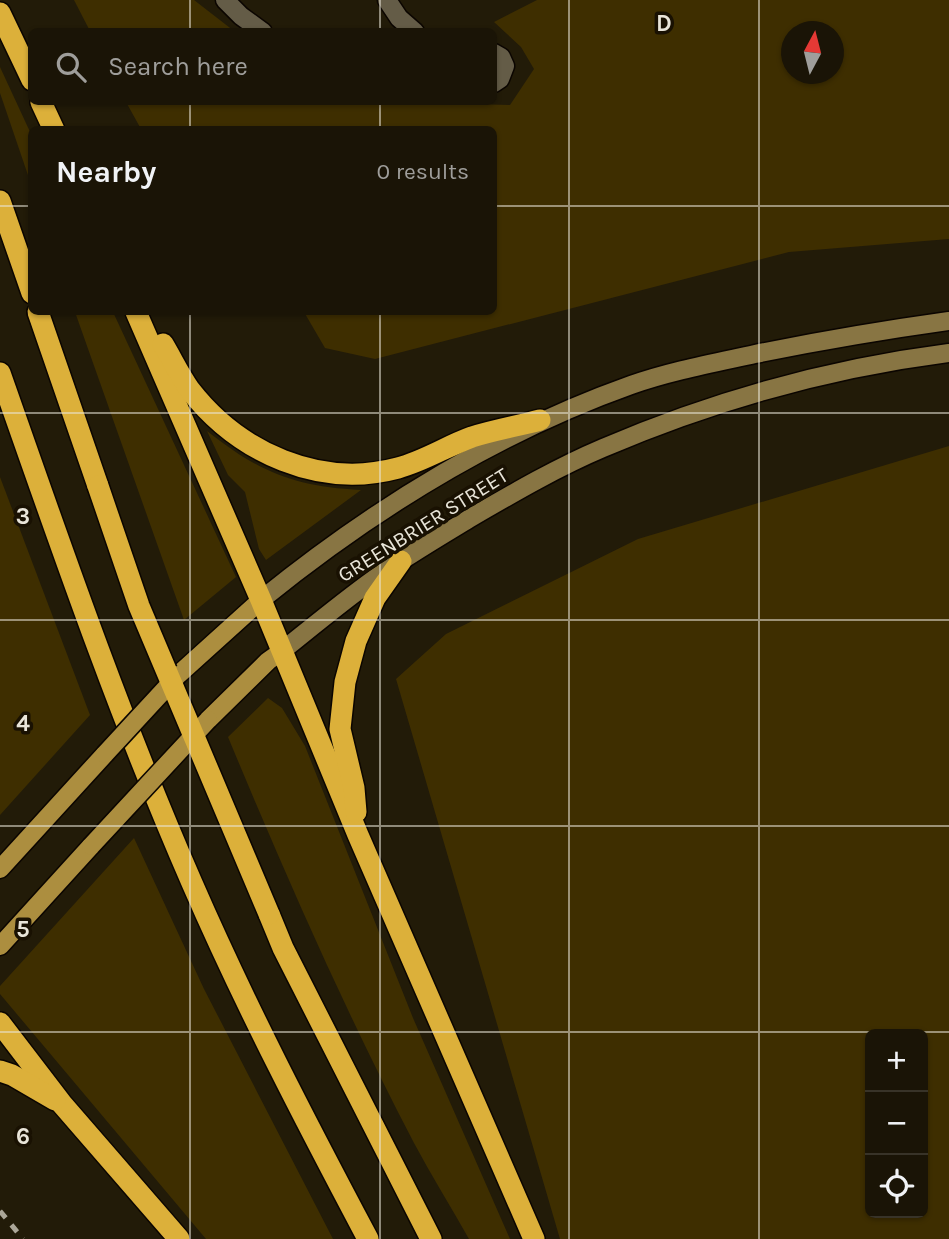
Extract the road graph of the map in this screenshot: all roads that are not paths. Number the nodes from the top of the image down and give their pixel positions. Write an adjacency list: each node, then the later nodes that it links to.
1 (225, 0): 4 (street)
2 (387, 0): 5 (street)
3 (0, 13): 7 (highway)
4 (258, 28)
5 (410, 28)
6 (497, 55): 8 (street)
7 (28, 72)
8 (497, 81)
9 (42, 105): 10 (highway)
10 (52, 126)
11 (0, 201): 12 (highway)
12 (28, 282)
13 (39, 315): 31 (highway, bridge)
14 (137, 315): 21 (highway)
15 (145, 315): 19 (highway)
16 (949, 321): 19 (main road, GREENBRIER STREET)
17 (949, 353): 20 (main road, GREENBRIER STREET)
18 (0, 373): 30 (highway)
19 (540, 420): 21 (main road, GREENBRIER STREET)
20 (401, 561): 22 (main road, GREENBRIER STREET); 23 (highway)
21 (261, 600): 22 (highway); 24 (main road, GREENBRIER STREET, bridge)
22 (282, 650): 23 (highway); 25 (main road, GREENBRIER STREET, bridge)
23 (358, 835): 32 (highway)
24 (0, 869)
25 (0, 946)
26 (0, 1023): 28 (highway)
27 (0, 1071): 28 (highway)
28 (62, 1104): 29 (highway)
29 (179, 1239)
30 (368, 1239)
31 (431, 1239)
32 (534, 1239)

